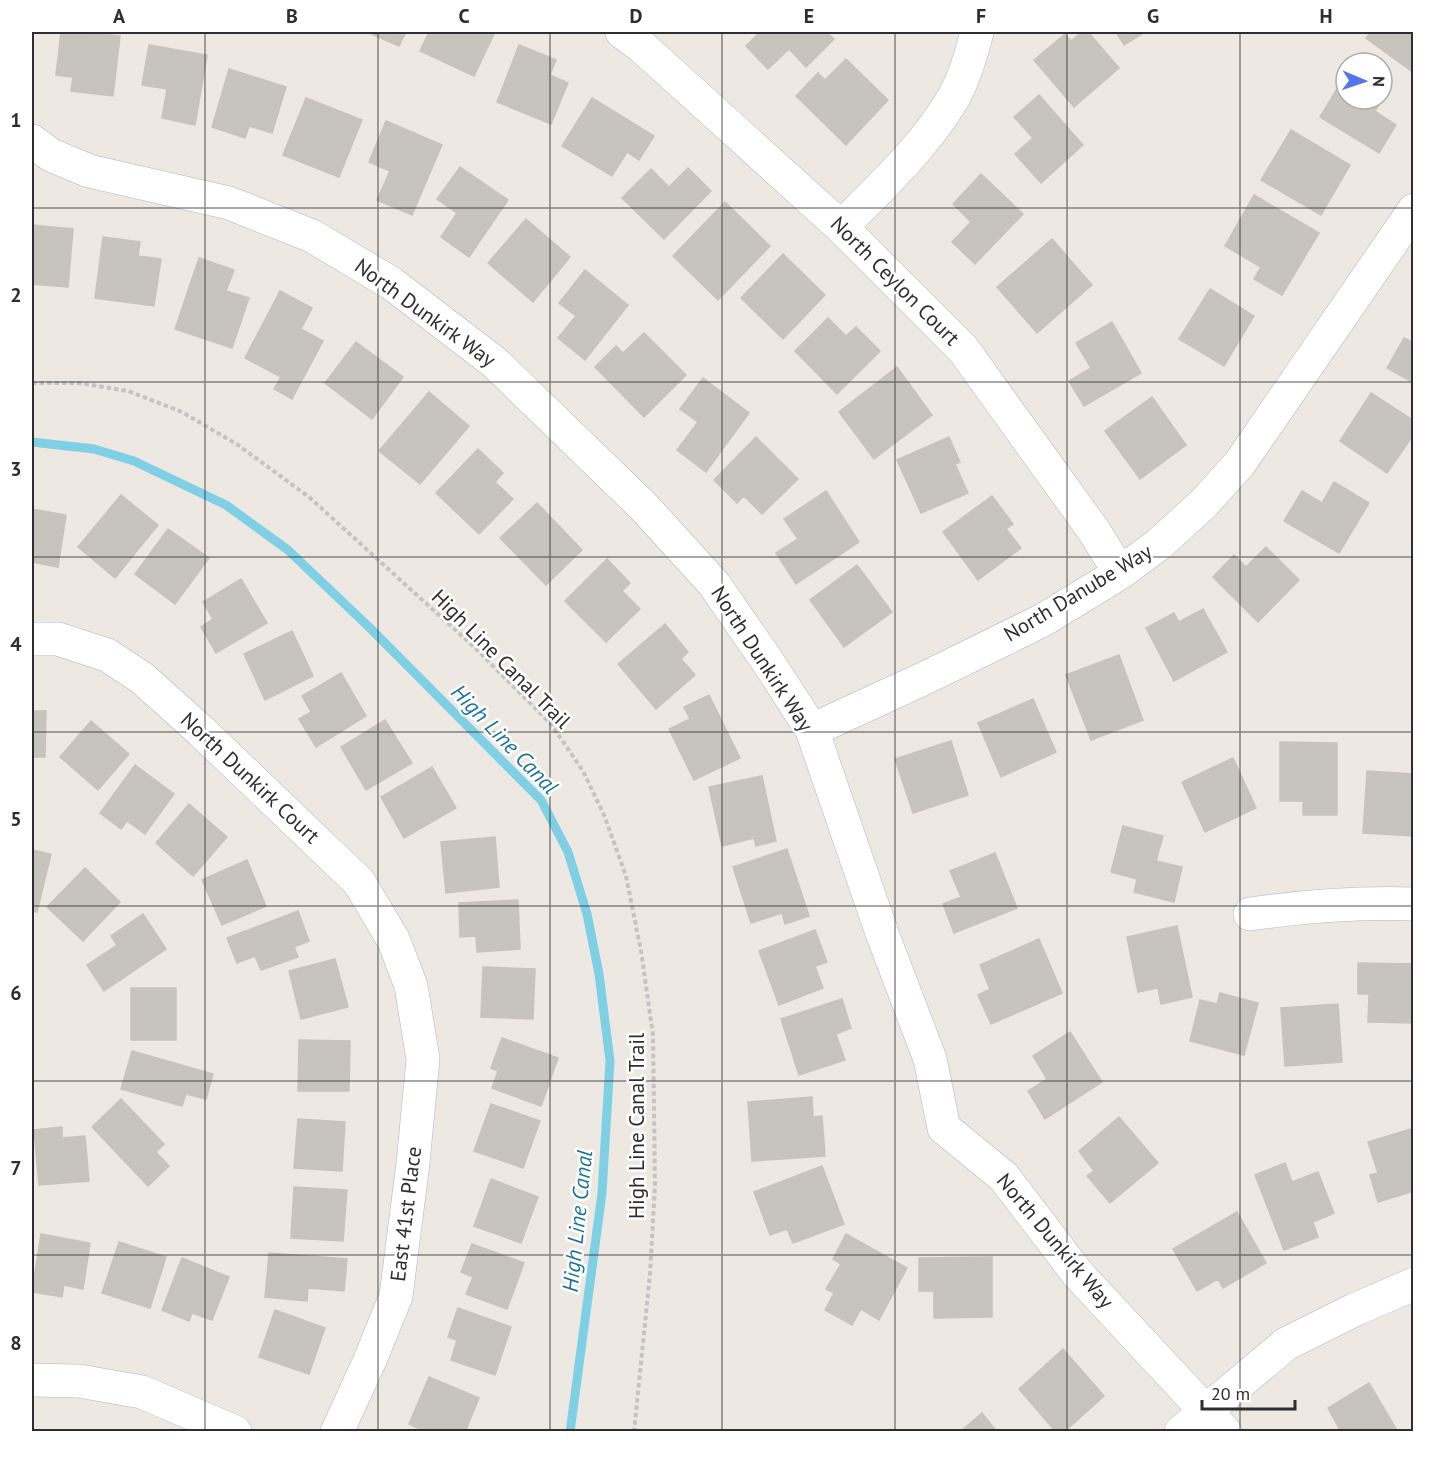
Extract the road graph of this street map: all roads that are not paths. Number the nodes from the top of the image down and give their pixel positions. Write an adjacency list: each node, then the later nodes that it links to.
1 (622, 32): 5 (street, North Ceylon Court)
2 (977, 32): 5 (street)
3 (32, 141): 8 (street, North Dunkirk Way)
4 (1413, 210): 6 (street, North Danube Way)
5 (841, 227): 6 (street, North Ceylon Court)
6 (1120, 573): 8 (street, North Danube Way)
7 (32, 639): 11 (street, North Dunkirk Court)
8 (812, 730): 14 (street, North Dunkirk Way)
9 (1413, 904): 10 (street)
10 (1250, 914)
11 (411, 986): 16 (street, East 41st Place)
12 (1413, 1284): 14 (street)
13 (32, 1380): 15 (street)
14 (1215, 1420): 17 (street)
15 (235, 1431)
16 (337, 1431)
17 (1181, 1431)

